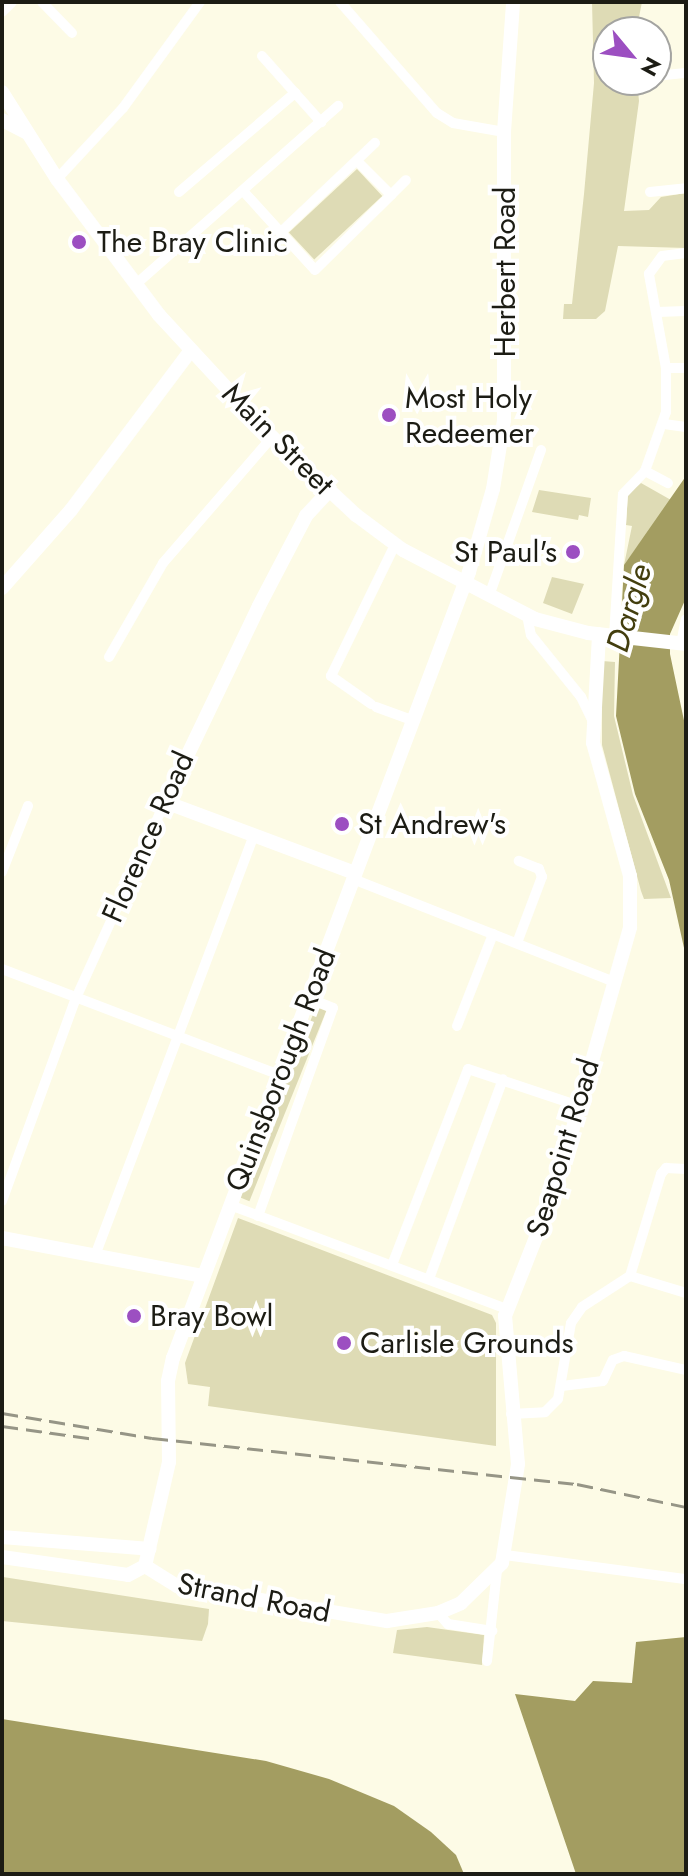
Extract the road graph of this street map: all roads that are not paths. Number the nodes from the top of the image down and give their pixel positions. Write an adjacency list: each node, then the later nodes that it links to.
1 (12, 2): 6 (street)
2 (42, 2): 7 (street)
3 (200, 2): 18 (street)
4 (340, 2): 15 (street)
5 (513, 2): 15 (street, Herbert Road)
6 (2, 12)
7 (72, 33)
8 (262, 56): 10 (street)
9 (2, 92): 14 (street, Main Street)
10 (295, 93): 13 (street); 21 (street)
11 (338, 106): 13 (street)
12 (2, 120): 14 (street)
13 (321, 122): 22 (street)
14 (26, 132): 18 (street, Main Street)
15 (504, 132): 41 (street, Herbert Road)
16 (375, 143): 17 (street)
17 (357, 161): 24 (street); 25 (street)
18 (57, 179): 27 (street, Main Street)
19 (406, 180): 24 (street)
20 (686, 188): 23 (street)
21 (179, 192)
22 (244, 192): 25 (street); 27 (street)
23 (650, 192)
24 (391, 195): 25 (street)
25 (280, 233)
26 (686, 253): 29 (street)
27 (135, 285): 30 (street, Main Street)
28 (686, 311): 29 (street)
29 (657, 312): 31 (street)
30 (191, 350): 35 (street, Main Street); 42 (street)
31 (666, 368): 32 (street); 33 (street)
32 (686, 368)
33 (664, 424): 34 (street); 37 (street)
34 (686, 427)
35 (272, 437): 39 (street, Main Street); 48 (street)
36 (541, 450): 43 (street)
37 (645, 471): 38 (street); 46 (street)
38 (668, 483)
39 (329, 491): 40 (street, Main Street); 51 (street, Florence Road)
40 (395, 545): 41 (street, Main Street); 49 (street)
41 (464, 585): 43 (street, Main Street); 49 (street, Quinsborough Road)
42 (2, 588)
43 (489, 596): 44 (street, Main Street)
44 (527, 615): 46 (street, Main Street); 50 (street)
45 (686, 619): 47 (street)
46 (611, 636): 47 (street, Main Street); 50 (street, Seapoint Road)
47 (679, 644)
48 (109, 657)
49 (412, 720): 56 (street, Quinsborough Road)
50 (592, 720): 60 (street, Seapoint Road)
51 (165, 802): 53 (street); 61 (street, Florence Road)
52 (28, 806): 55 (street)
53 (254, 834): 56 (street); 64 (street)
54 (519, 861): 58 (street)
55 (2, 872)
56 (354, 876): 57 (street); 62 (street, Quinsborough Road)
57 (493, 934): 58 (street); 63 (street)
58 (517, 943): 60 (street)
59 (2, 969): 61 (street)
60 (615, 982): 67 (street, Seapoint Road)
61 (76, 998): 64 (street); 69 (street, Florence Road)
62 (308, 998): 65 (street, Quinsborough Road); 71 (street)
63 (457, 1026)
64 (177, 1036): 65 (street); 73 (street)
65 (279, 1075): 70 (street, Quinsborough Road)
66 (503, 1079): 67 (street); 74 (street); 77 (street)
67 (576, 1105): 79 (street, Seapoint Road)
68 (686, 1169): 76 (street)
69 (2, 1201)
70 (230, 1205): 71 (street); 75 (street, Quinsborough Road)
71 (258, 1216): 74 (street)
72 (2, 1238): 73 (street)
73 (96, 1253): 75 (street)
74 (392, 1265): 77 (street)
75 (203, 1276): 84 (street, Quinsborough Road)
76 (630, 1276): 78 (street); 81 (street)
77 (429, 1279): 79 (street)
78 (686, 1293)
79 (507, 1309): 82 (street, Seapoint Road)
80 (686, 1370): 81 (street)
81 (562, 1386): 82 (street)
82 (511, 1414): 85 (street, Seapoint Road)
83 (2, 1537): 84 (street)
84 (150, 1549): 87 (street, Quinsborough Road)
85 (505, 1555): 88 (street, Seapoint Road); 89 (street)
86 (2, 1557): 87 (street, Strand Road)
87 (145, 1566): 91 (street, Strand Road)
88 (497, 1571): 90 (street, Seapoint Road); 92 (street)
89 (686, 1579)
90 (438, 1613): 91 (street, Seapoint Road); 92 (street)
91 (418, 1617)
92 (492, 1631): 93 (street)
93 (487, 1661)

